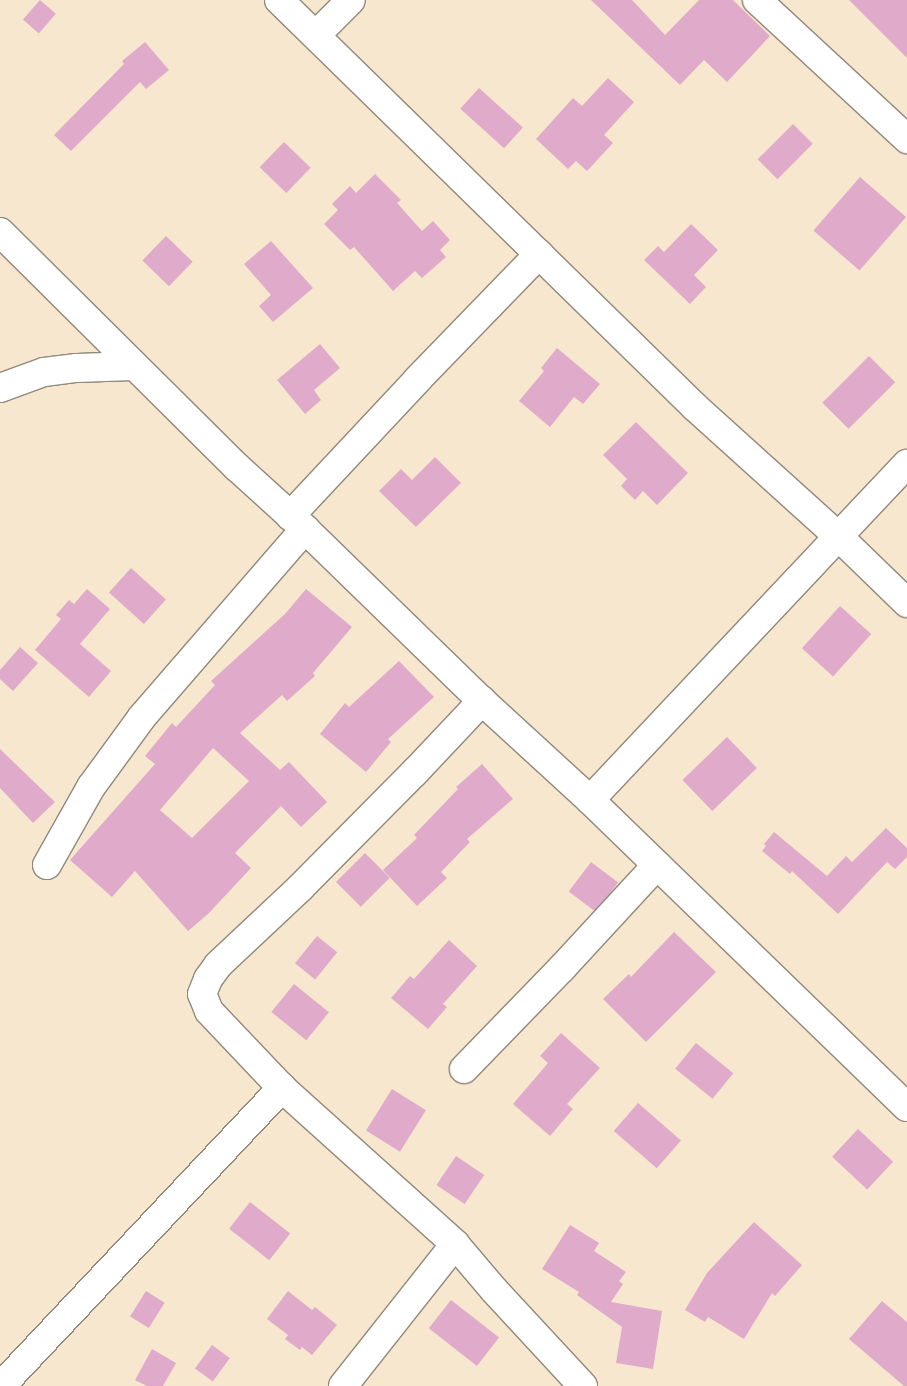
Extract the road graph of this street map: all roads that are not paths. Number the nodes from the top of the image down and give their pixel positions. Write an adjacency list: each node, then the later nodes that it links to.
1 (278, 0): 4 (street)
2 (350, 0): 4 (street)
3 (758, 0): 5 (street)
4 (316, 35): 7 (street)
5 (907, 139)
6 (0, 232): 8 (street)
7 (539, 254): 11 (street); 12 (street)
8 (134, 366): 9 (street); 11 (street)
9 (0, 388)
10 (907, 464): 12 (street)
11 (298, 522): 14 (street); 17 (street)
12 (839, 537): 13 (street); 15 (street)
13 (907, 603)
14 (482, 701): 15 (street); 19 (street)
15 (590, 800): 16 (street)
16 (657, 864): 18 (street); 20 (street)
17 (47, 866)
18 (464, 1069)
19 (282, 1088): 21 (street); 22 (street)
20 (907, 1107)
21 (455, 1244): 23 (street); 24 (street)
22 (1, 1386)
23 (343, 1386)
24 (583, 1386)

